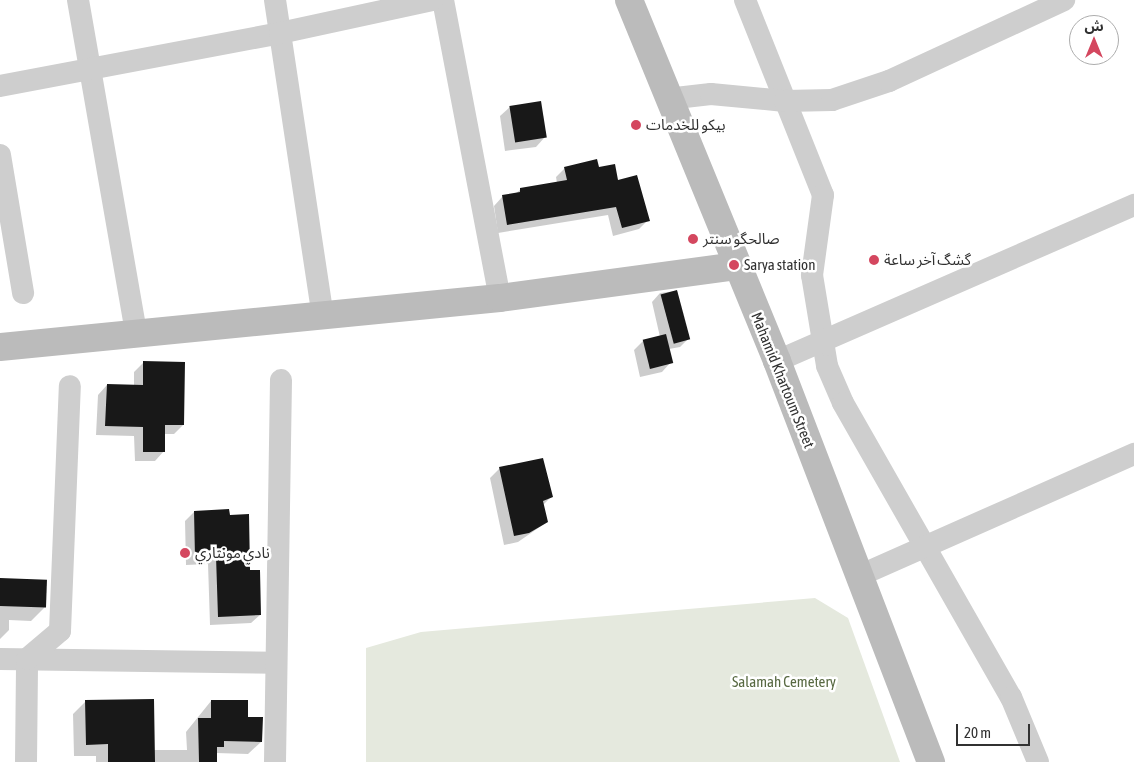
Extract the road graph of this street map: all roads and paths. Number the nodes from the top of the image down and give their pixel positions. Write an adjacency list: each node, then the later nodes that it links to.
1 (78, 0): 9 (street)
2 (275, 0): 8 (street)
3 (432, 0): 8 (street)
4 (443, 0): 17 (street)
5 (629, 0): 11 (street, Mahamid Khartoum Street)
6 (745, 0): 12 (street)
7 (1064, 0): 12 (street)
8 (280, 33): 9 (street); 18 (street)
9 (91, 69): 10 (street); 19 (street)
10 (0, 86)
11 (667, 99): 12 (street); 15 (street, Mahamid Khartoum Street)
12 (785, 101): 20 (street)
13 (0, 155): 16 (street)
14 (1134, 205): 20 (street)
15 (736, 266): 17 (street); 22 (street, Mahamid Khartoum Street)
16 (22, 293)
17 (500, 298): 18 (street)
18 (323, 317): 19 (street)
19 (136, 332): 21 (street)
20 (821, 341): 22 (street); 26 (street)
21 (0, 347)
22 (777, 361): 27 (street, Mahamid Khartoum Street)
23 (281, 380): 30 (street)
24 (70, 386): 29 (street)
25 (1134, 454): 26 (street)
26 (923, 548): 27 (street); 34 (street)
27 (861, 575): 33 (street, Mahamid Khartoum Street)
28 (0, 659): 29 (street)
29 (26, 659): 30 (street); 31 (street)
30 (275, 663): 32 (street)
31 (26, 762)
32 (275, 762)
33 (931, 762)
34 (1038, 762)

